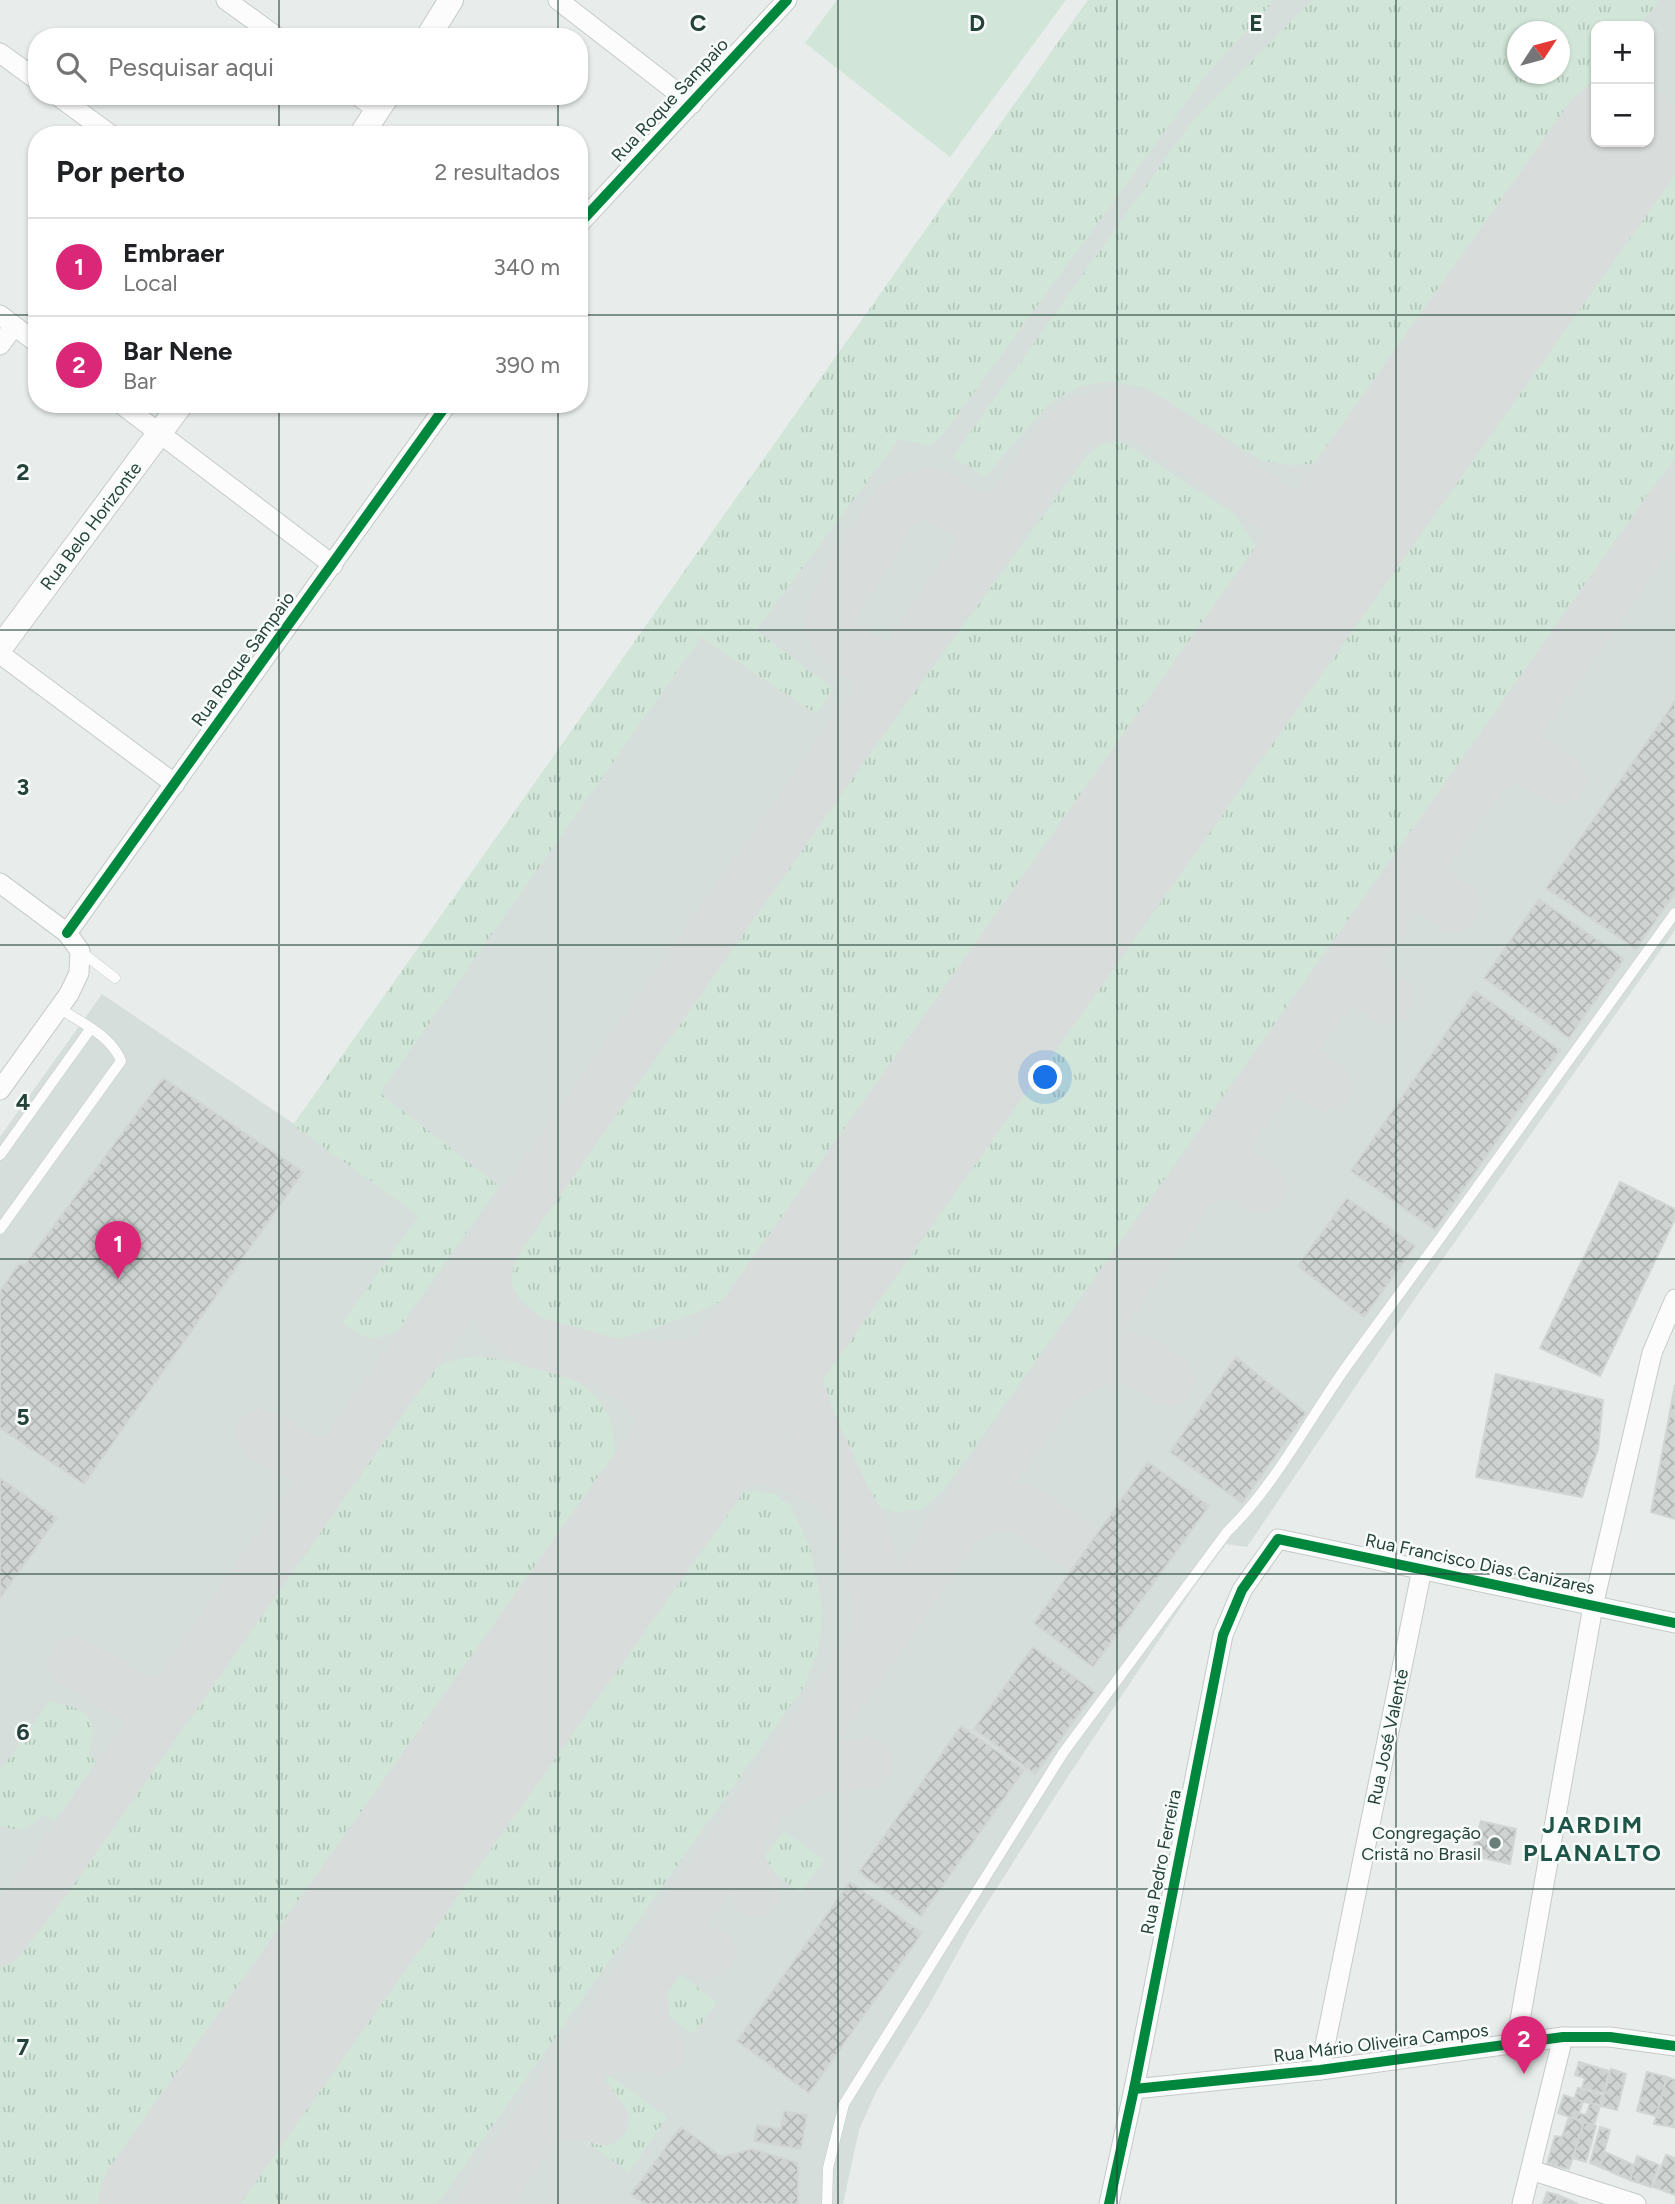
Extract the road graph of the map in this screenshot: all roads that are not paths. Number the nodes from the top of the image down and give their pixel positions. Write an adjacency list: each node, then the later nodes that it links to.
1 (226, 0): 5 (street)
2 (451, 0): 6 (street)
3 (558, 0): 9 (street)
4 (787, 0): 9 (street, Rua Roque Sampaio)
5 (264, 28)
6 (434, 28)
7 (0, 53): 8 (street)
8 (28, 73)
9 (692, 104): 14 (street, Rua Roque Sampaio)
10 (70, 105): 12 (street)
11 (372, 105): 13 (street)
12 (99, 126)
13 (364, 126)
14 (588, 214)
15 (7, 321): 16 (street); 17 (street)
16 (28, 336)
17 (0, 345)
18 (133, 413): 21 (street)
19 (175, 413): 21 (street, Rua Belo Horizonte)
20 (441, 413): 22 (street, Rua Roque Sampaio)
21 (161, 434): 22 (street); 23 (street, Rua Belo Horizonte)
22 (332, 565): 25 (street, Rua Roque Sampaio)
23 (0, 648)
24 (0, 654): 25 (street)
25 (175, 784): 28 (street, Rua Roque Sampaio)
26 (0, 883): 28 (street)
27 (1675, 913): 47 (lane)
28 (67, 933): 29 (street)
29 (80, 951): 30 (lane); 31 (street)
30 (115, 978)
31 (58, 1008): 32 (lane); 33 (street)
32 (91, 1028): 34 (lane); 35 (lane)
33 (0, 1090)
34 (0, 1156)
35 (0, 1229)
36 (1675, 1299): 39 (street)
37 (1278, 1539): 38 (street, Rua Francisco Dias Canizares); 45 (street, Rua Pedro Ferreira)
38 (1422, 1569): 39 (street, Rua Francisco Dias Canizares); 44 (street, Rua José Valente)
39 (1593, 1605): 40 (street, Rua Francisco Dias Canizares); 42 (street)
40 (1675, 1623)
41 (1563, 2037): 42 (street, Rua Mário Oliveira Campos); 43 (street, Rua Mário Oliveira Campos); 46 (street)
42 (1516, 2043): 44 (street, Rua Mário Oliveira Campos)
43 (1675, 2046)
44 (1320, 2070): 45 (street, Rua Mário Oliveira Campos)
45 (1134, 2089): 48 (street, Rua Pedro Ferreira)
46 (1531, 2170): 49 (street); 50 (street)
47 (827, 2204)
48 (1109, 2204)
49 (1522, 2204)
50 (1636, 2204)

